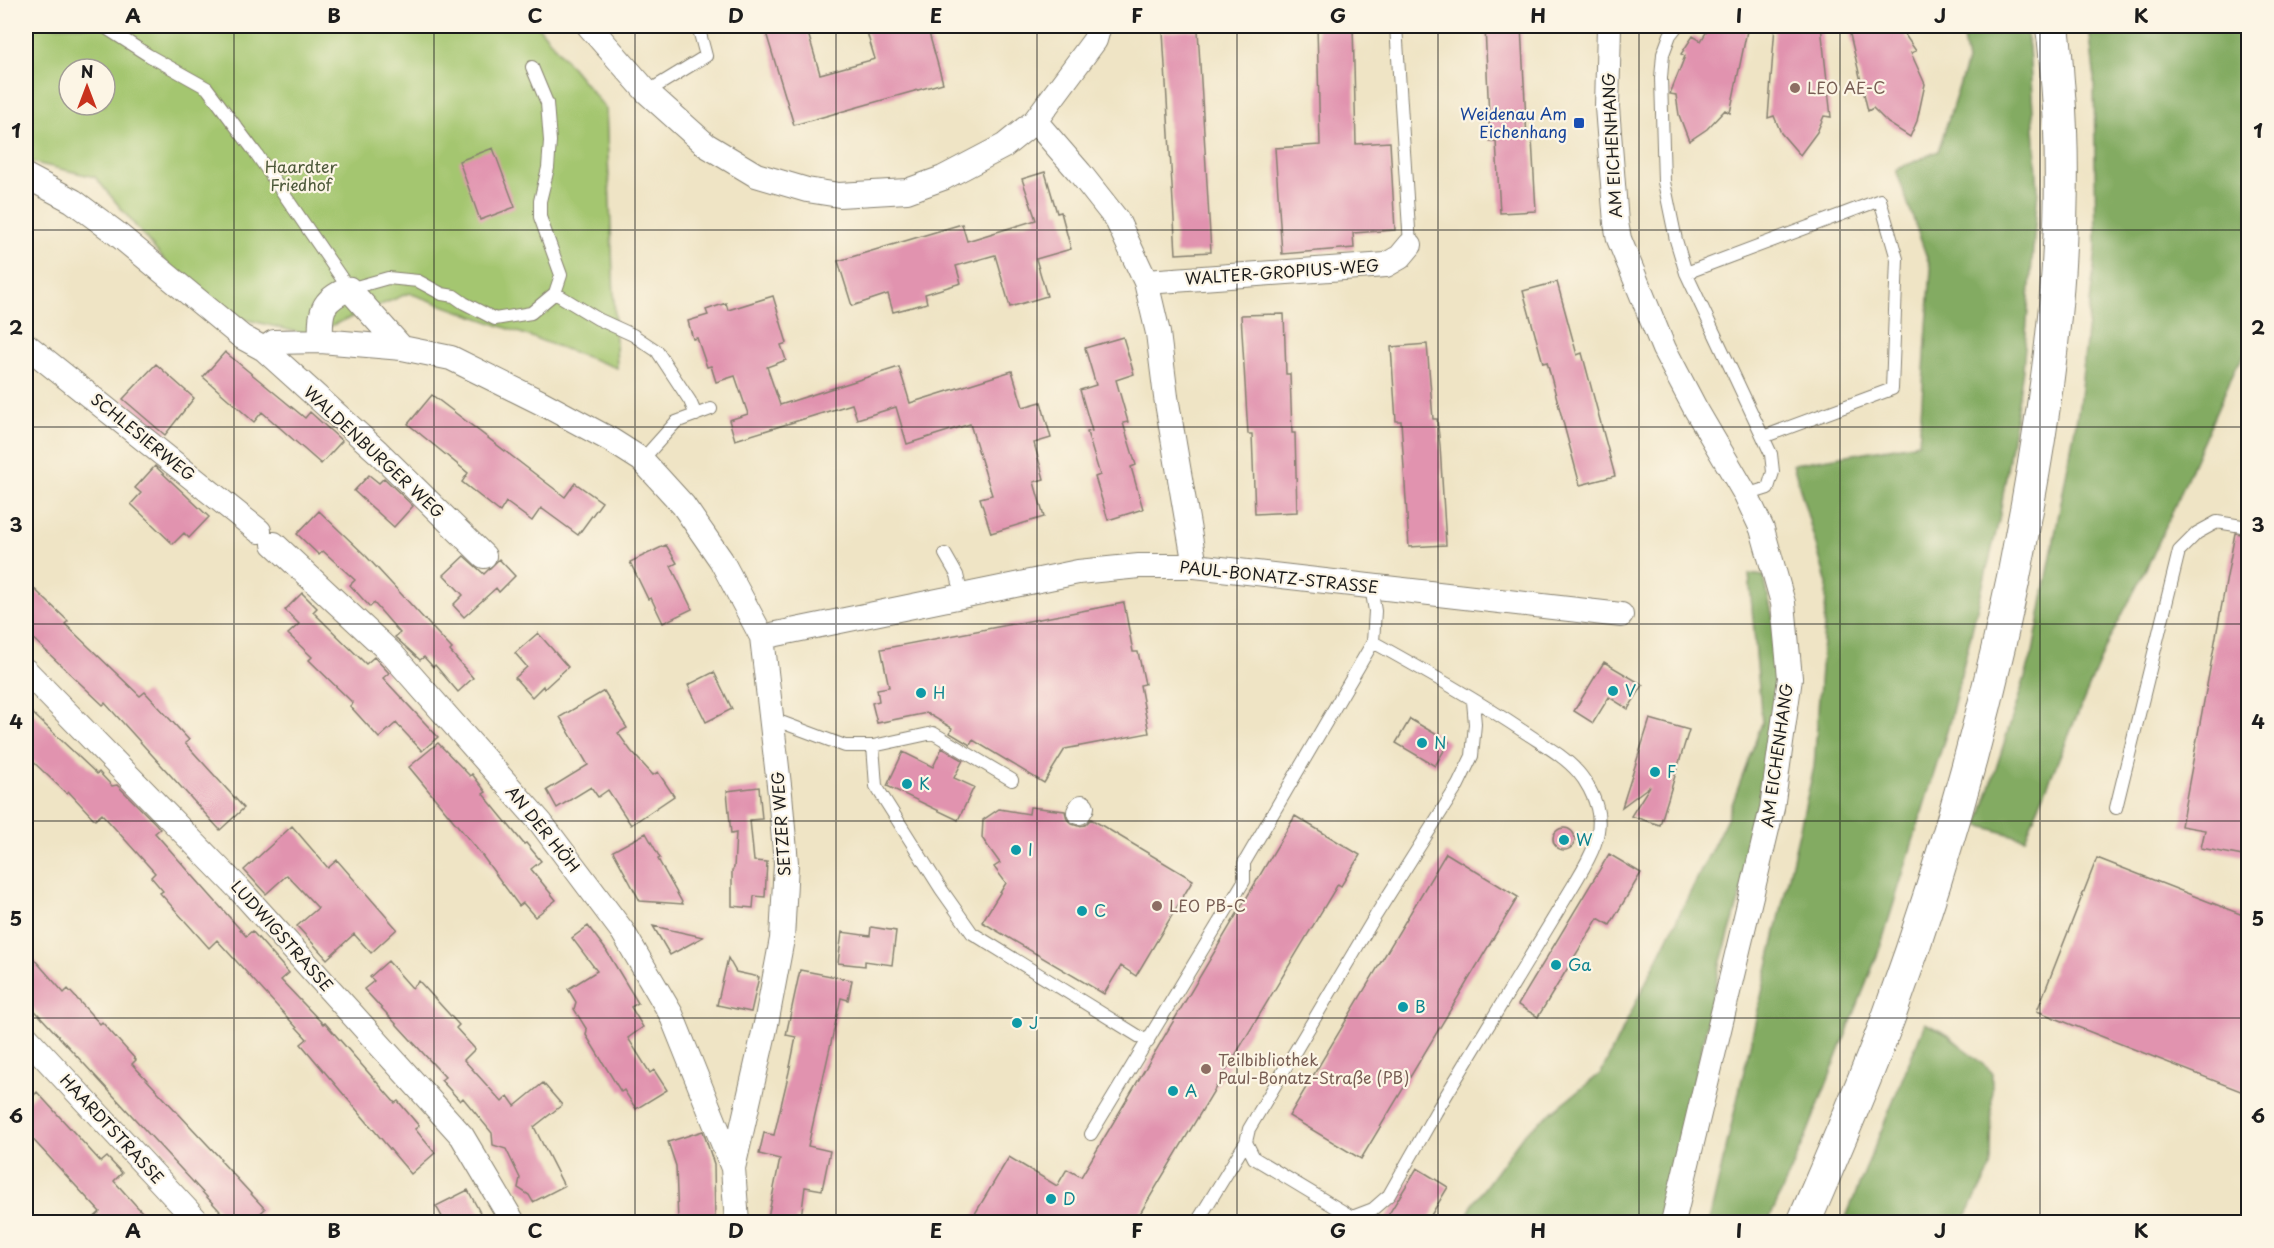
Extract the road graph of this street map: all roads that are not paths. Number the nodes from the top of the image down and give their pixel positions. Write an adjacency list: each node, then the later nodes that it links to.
1 (103, 26): 16 (lane)
2 (588, 26): 10 (street)
3 (698, 26): 10 (lane)
4 (1099, 26): 11 (street)
5 (1396, 26): 13 (lane)
6 (1609, 26): 26 (street, AM EICHENHANG)
7 (1677, 26): 14 (lane)
8 (2052, 26): 54 (main road)
9 (532, 68): 17 (lane)
10 (647, 92): 11 (street)
11 (1035, 121): 15 (street)
12 (26, 176): 21 (street, WALDENBURGER WEG)
13 (1410, 245): 15 (street, WALTER-GROPIUS-WEG)
14 (1686, 273): 24 (lane); 24 (lane)
15 (1146, 282): 31 (street)
16 (349, 289): 17 (lane); 18 (street); 20 (street)
17 (555, 293): 23 (lane)
18 (321, 341): 20 (street); 21 (street)
19 (26, 345): 28 (street, SCHLESIERWEG)
20 (402, 348): 25 (street)
21 (264, 349): 30 (street, WALDENBURGER WEG)
22 (711, 409): 23 (lane)
23 (696, 415): 25 (lane)
24 (1763, 437): 26 (lane)
25 (642, 460): 35 (street, SETZER WEG)
26 (1746, 495): 53 (street, AM EICHENHANG)
27 (2248, 528): 42 (lane)
28 (266, 538): 47 (street, AN DER HÖH)
29 (945, 554): 33 (lane)
30 (484, 556)
31 (1195, 566): 32 (street, PAUL-BONATZ-STRASSE); 33 (street, PAUL-BONATZ-STRASSE)
32 (1371, 587): 34 (street, PAUL-BONATZ-STRASSE); 36 (lane)
33 (962, 596): 35 (street, PAUL-BONATZ-STRASSE)
34 (1621, 615)
35 (762, 637): 39 (street, SETZER WEG)
36 (1373, 642): 38 (lane); 44 (lane)
37 (26, 671): 50 (street, LUDWIGSTRASSE)
38 (1473, 700): 46 (lane); 48 (lane)
39 (772, 719): 40 (lane); 47 (street, SETZER WEG)
40 (873, 746): 41 (lane); 44 (lane)
41 (1012, 780)
42 (2116, 808)
43 (26, 1037): 49 (street, HAARDTSTRASSE)
44 (1148, 1041): 45 (lane)
45 (1091, 1134)
46 (1246, 1142): 48 (lane); 52 (lane)
47 (733, 1168): 51 (street, SETZER WEG)
48 (1350, 1220)
49 (198, 1222)
50 (513, 1222)
51 (737, 1222)
52 (1197, 1222)
53 (1673, 1222)
54 (1804, 1222)

